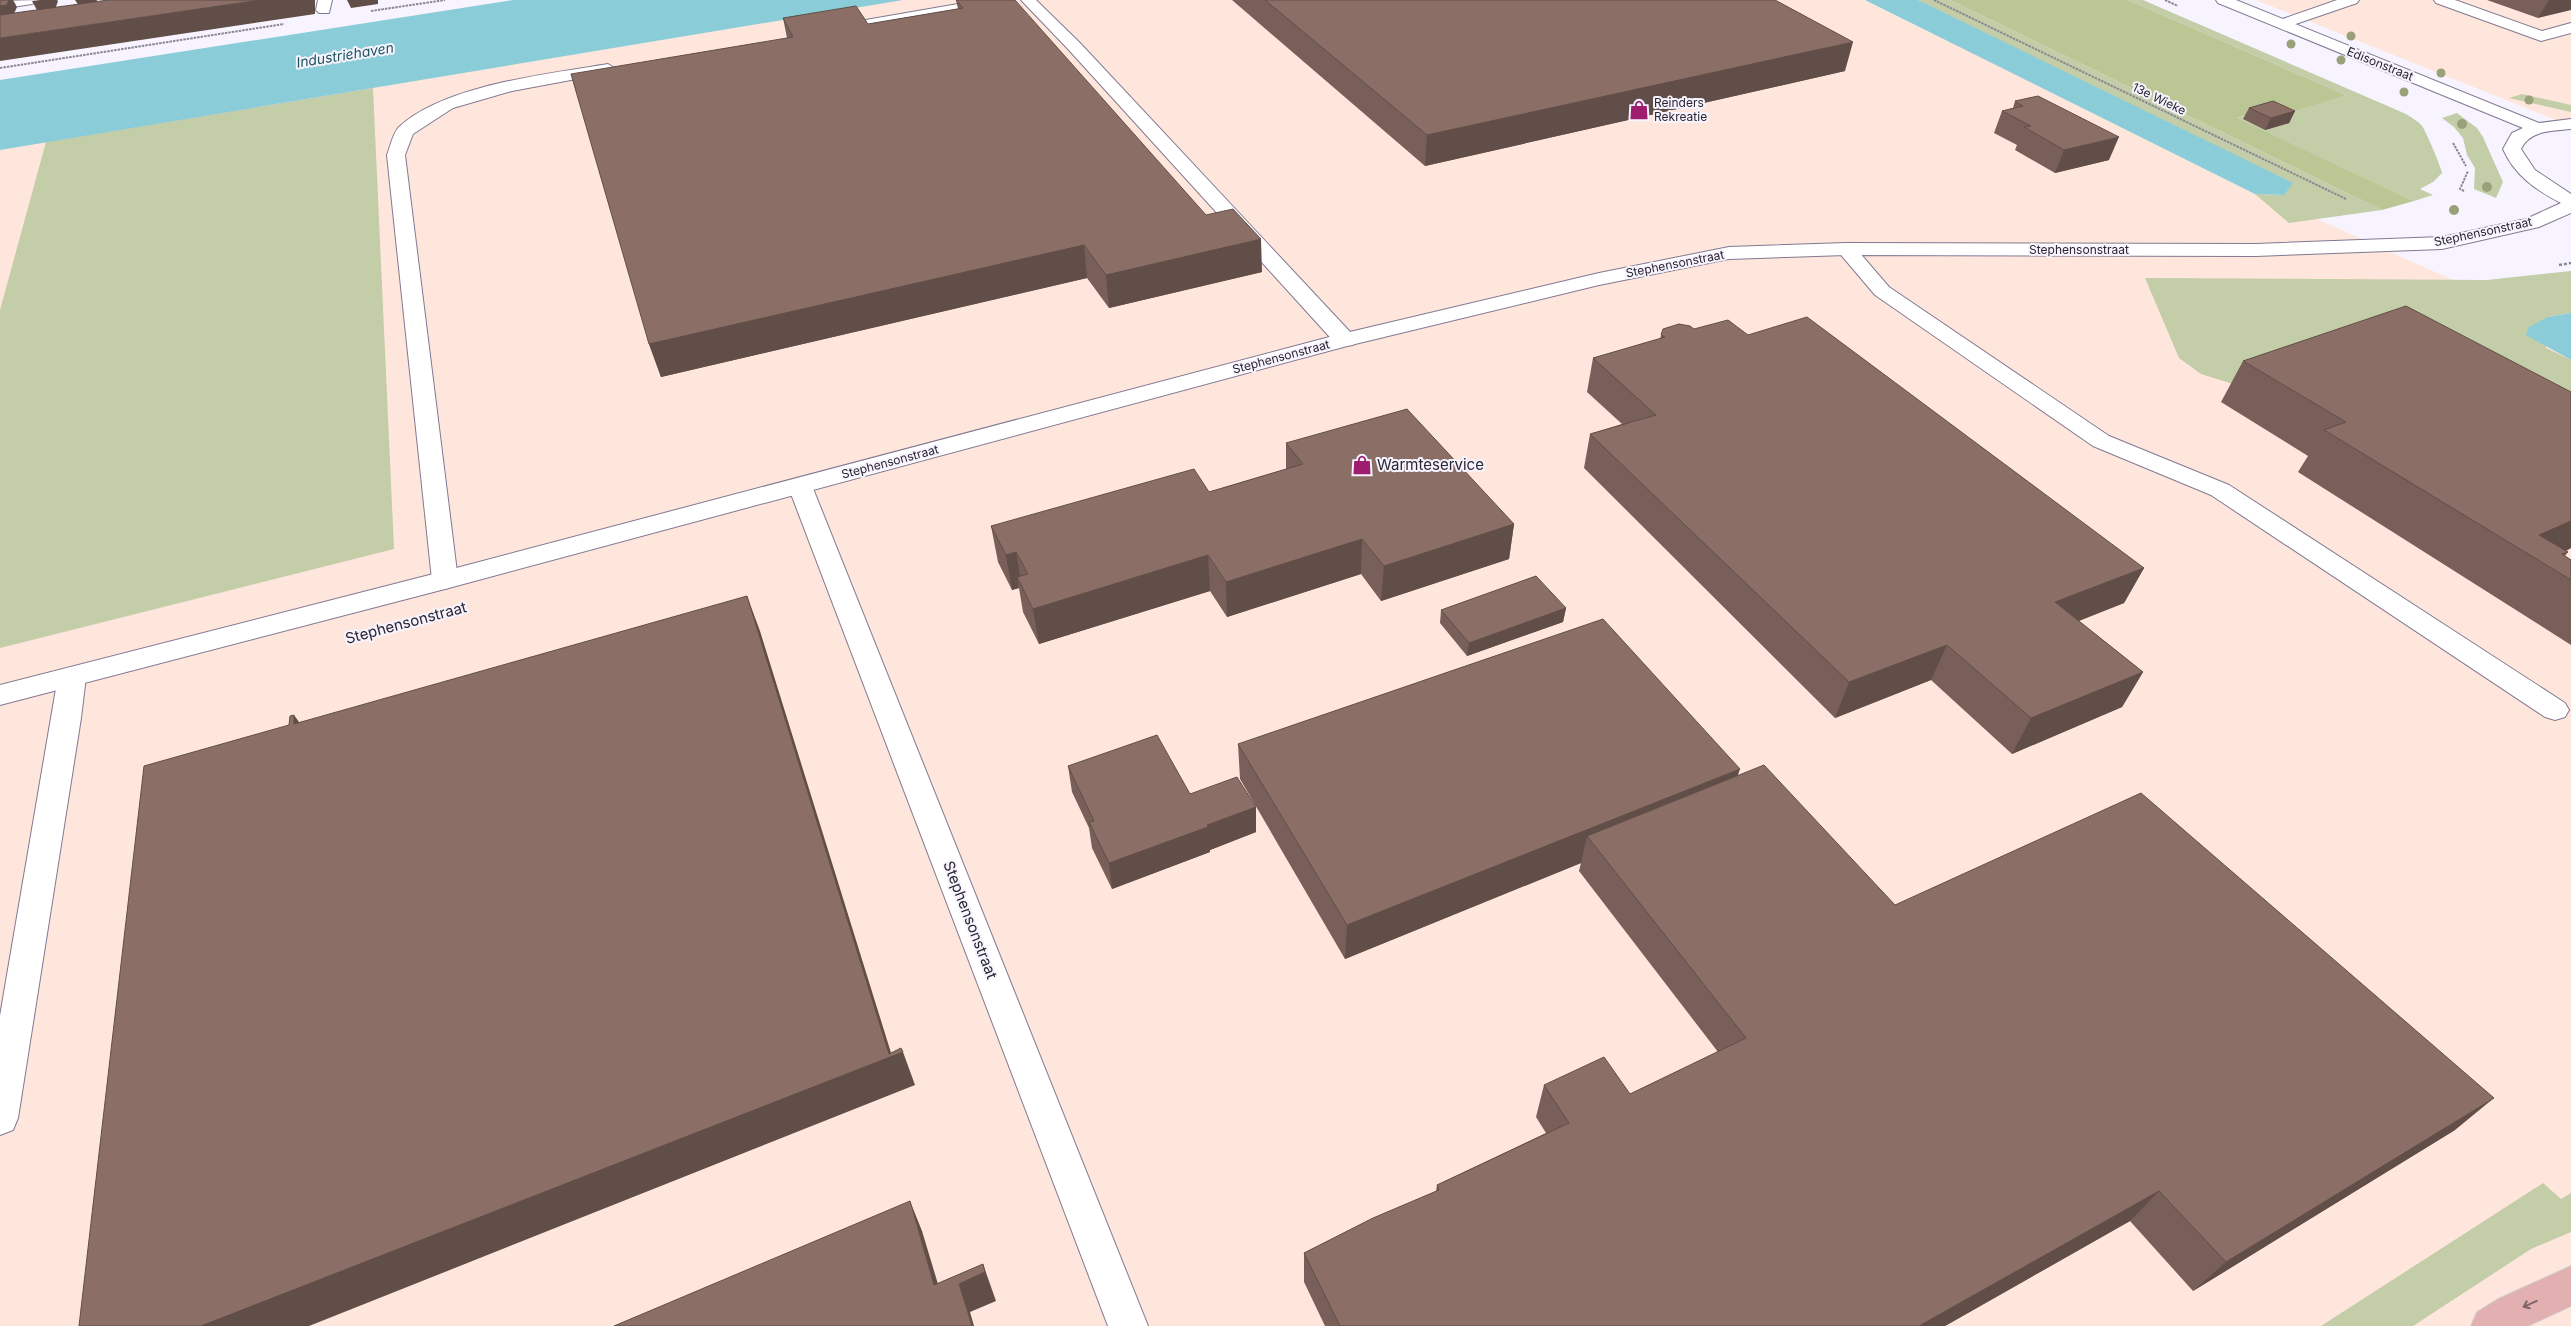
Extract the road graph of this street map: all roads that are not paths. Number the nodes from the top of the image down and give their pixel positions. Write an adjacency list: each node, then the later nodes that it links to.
1 (32, 0): 7 (street)
2 (1006, 0): 10 (street)
3 (1028, 0): 17 (street)
4 (2223, 0): 8 (street, Edisonstraat)
5 (2352, 0): 8 (street)
6 (2441, 0): 9 (street)
7 (0, 5)
8 (2282, 24): 13 (street, Edisonstraat)
9 (2571, 28)
10 (812, 34)
11 (627, 66): 19 (street)
12 (2571, 124): 13 (street)
13 (2538, 128): 14 (street)
14 (2571, 201)
15 (2571, 206): 16 (street, Stephensonstraat)
16 (1846, 249): 17 (street, Stephensonstraat); 22 (street)
17 (1345, 340): 18 (street, Stephensonstraat)
18 (800, 486): 19 (street, Stephensonstraat); 25 (street, Stephensonstraat)
19 (445, 580): 20 (street, Stephensonstraat)
20 (72, 677): 21 (street, Stephensonstraat); 23 (street)
21 (0, 696)
22 (2554, 710)
23 (0, 1118)
24 (2571, 1286): 26 (main road, one-way to 26)
25 (1128, 1326)
26 (2491, 1326)

